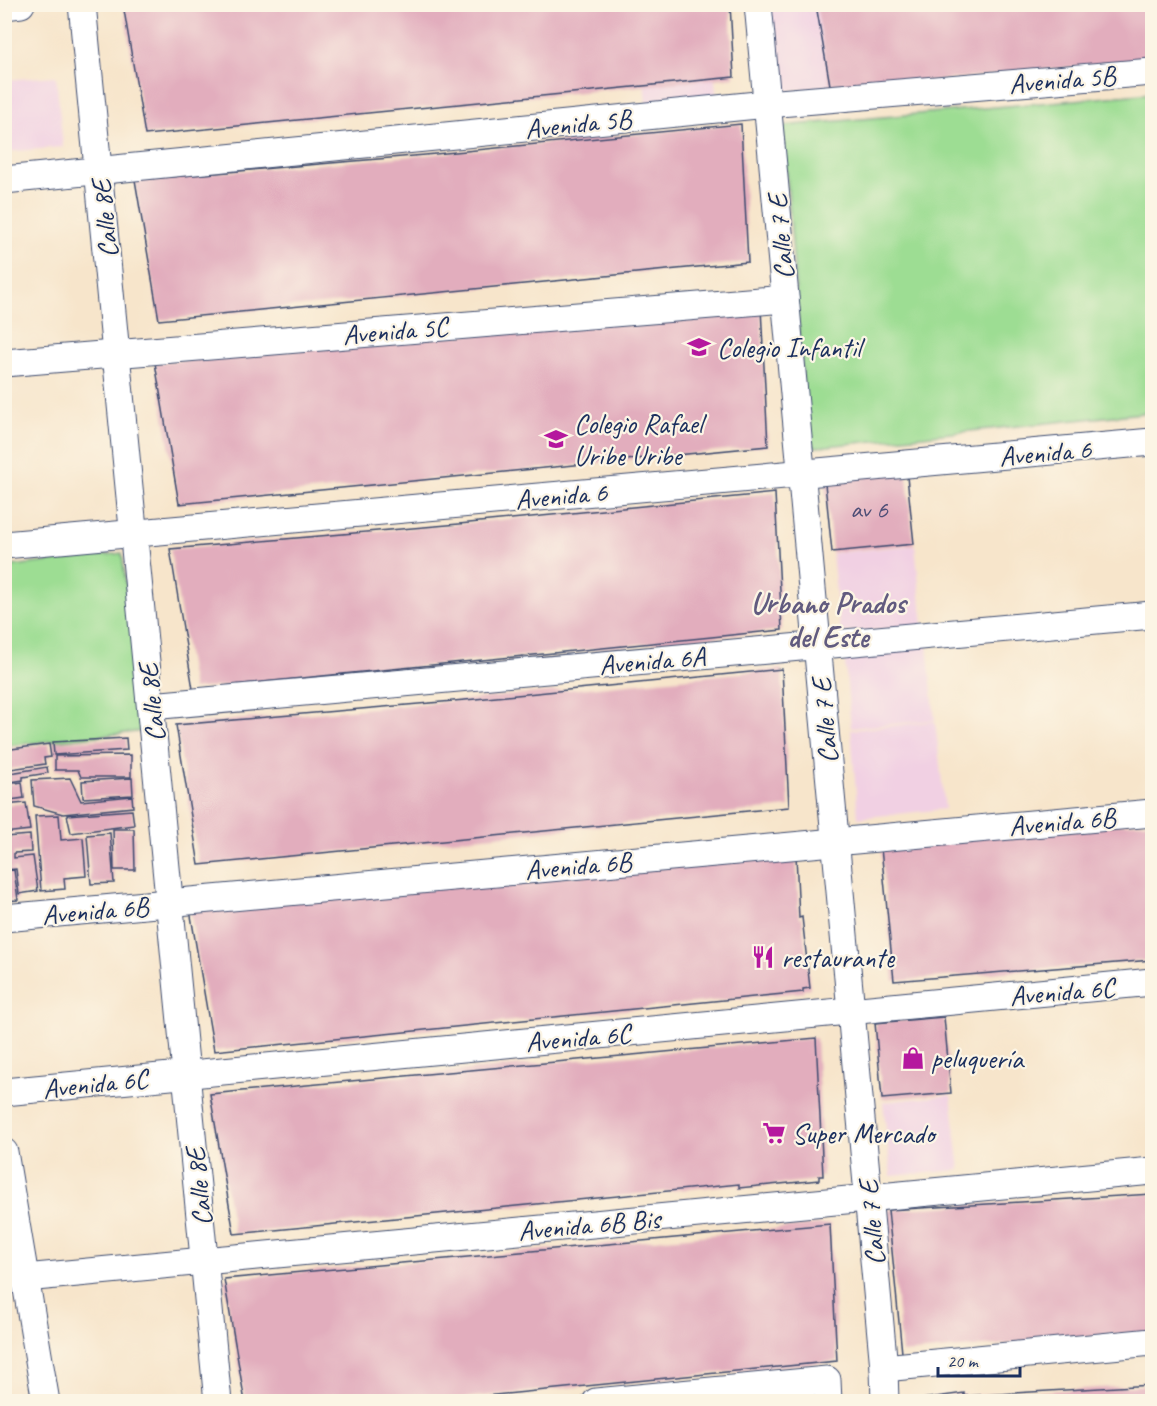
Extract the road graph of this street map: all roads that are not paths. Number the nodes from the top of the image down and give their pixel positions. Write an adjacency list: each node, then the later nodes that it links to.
1 (21, 4): 4 (street)
2 (82, 4): 7 (street, Calle 8E)
3 (758, 4): 6 (street, Calle 7 E)
4 (4, 6)
5 (1152, 72): 6 (street, Avenida 5B)
6 (767, 104): 7 (street, Avenida 5B); 9 (street, Calle 7 E)
7 (99, 172): 8 (street, Avenida 5B); 10 (street, Calle 8E)
8 (4, 180)
9 (785, 299): 10 (street, Avenida 5C); 13 (street, Calle 7 E)
10 (117, 352): 11 (street, Avenida 5C); 14 (street, Calle 8E)
11 (4, 363)
12 (1152, 442): 13 (street, Avenida 6)
13 (801, 474): 14 (street, Avenida 6); 17 (street, Calle 7 E)
14 (134, 533): 15 (street, Avenida 6); 18 (street, Calle 8E)
15 (4, 545)
16 (1152, 615): 17 (street, Avenida 6A)
17 (817, 645): 18 (street, Avenida 6A); 20 (street, Calle 7 E)
18 (151, 706): 21 (street, Calle 8E)
19 (1152, 813): 20 (street, Avenida 6B)
20 (836, 842): 21 (street, Avenida 6B); 24 (street, Calle 7 E)
21 (170, 902): 22 (street, Avenida 6B); 25 (street, Calle 8E)
22 (4, 918)
23 (1152, 982): 24 (street, Avenida 6C)
24 (851, 1011): 25 (street, Avenida 6C); 29 (street, Calle 7 E)
25 (186, 1074): 26 (street, Avenida 6C); 30 (street, Calle 8E)
26 (4, 1092)
27 (6, 1168): 31 (street)
28 (1152, 1171): 29 (street, Avenida 6B Bis)
29 (868, 1198): 30 (street, Avenida 6B Bis); 33 (street, Calle 7 E)
30 (205, 1260): 31 (street, Avenida 6B Bis); 36 (street, Calle 8E)
31 (26, 1278): 35 (street)
32 (1152, 1342): 33 (street)
33 (884, 1368): 38 (street, Calle 7 E)
34 (828, 1391): 37 (street)
35 (46, 1401)
36 (218, 1401)
37 (596, 1401)
38 (885, 1401)

